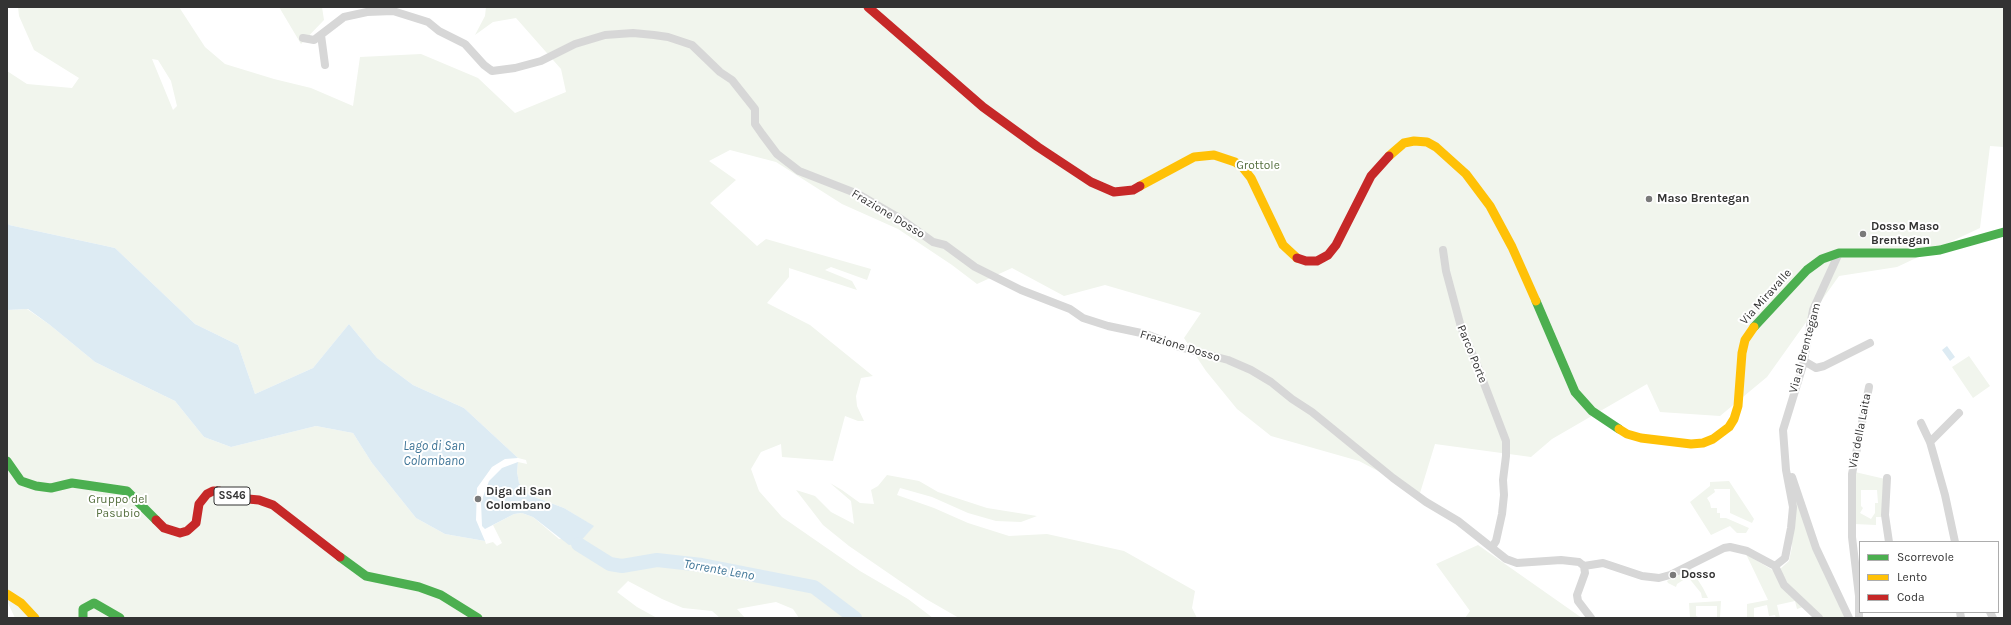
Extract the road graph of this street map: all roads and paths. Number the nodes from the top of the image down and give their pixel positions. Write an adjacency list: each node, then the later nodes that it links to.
1 (868, 7): 7 (street, Via Miravalle)
2 (321, 35): 3 (street, Frazione Dosso); 4 (street); 19 (street, Frazione Dosso)
3 (303, 38)
4 (325, 65)
5 (2004, 232): 7 (street, Via Miravalle)
6 (1443, 250): 19 (street, Parco Porte)
7 (1839, 253): 9 (street, Via al Brentegam)
8 (1870, 343): 9 (street)
9 (1804, 362): 15 (street, Via al Brentegam)
10 (1869, 387): 30 (street, Via della Laita)
11 (1959, 413): 13 (street)
12 (1921, 423): 13 (street)
13 (1930, 442): 18 (street)
14 (7, 461): 26 (street, SS46)
15 (1786, 470): 21 (street, Via al Brentegam); 29 (street, Via al Brentegam)
16 (1887, 478): 17 (street)
17 (1888, 541)
18 (1955, 541)
19 (1490, 546): 20 (street)
20 (1584, 566): 21 (street); 27 (street)
21 (1775, 566): 28 (street)
22 (7, 594): 23 (street)
23 (35, 618)
24 (83, 618): 25 (street)
25 (120, 618)
26 (478, 618)
27 (1591, 618)
28 (1819, 618)
29 (1849, 618)
30 (1859, 618)

